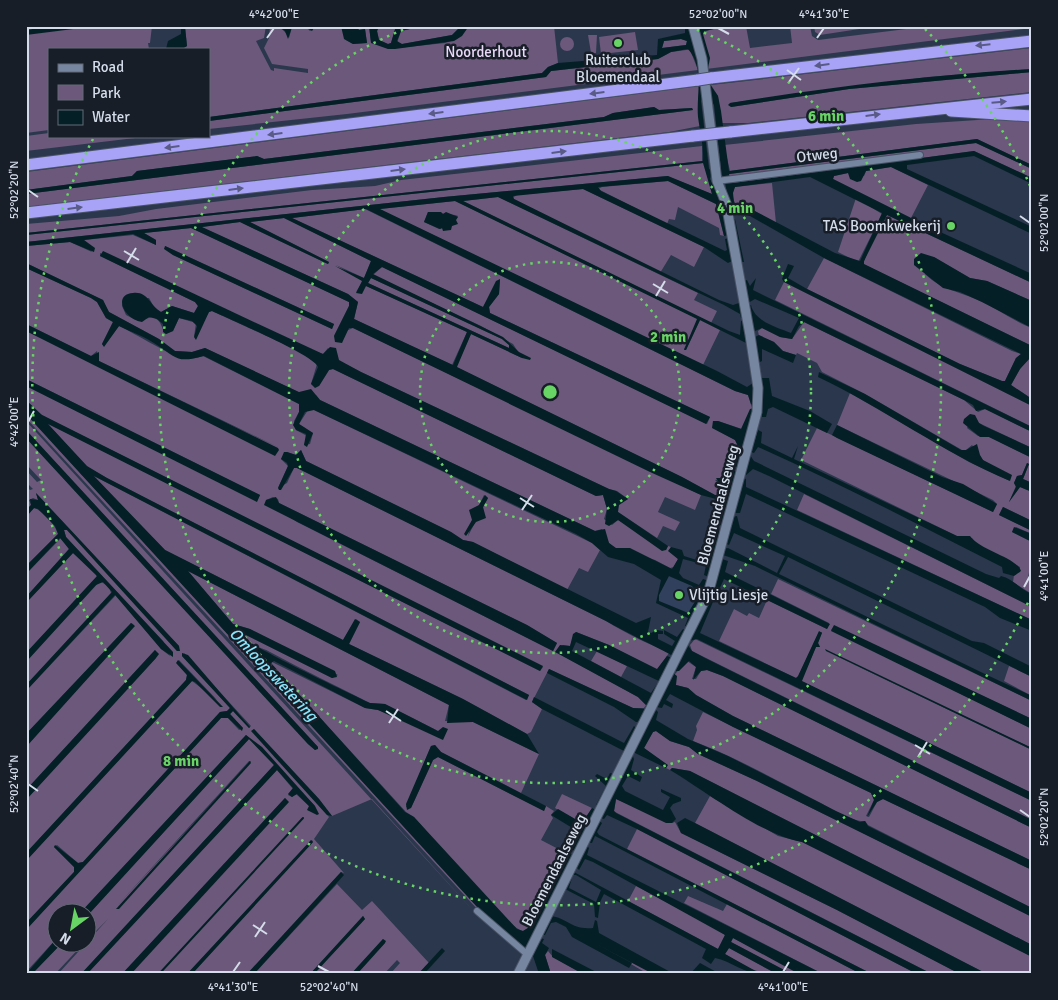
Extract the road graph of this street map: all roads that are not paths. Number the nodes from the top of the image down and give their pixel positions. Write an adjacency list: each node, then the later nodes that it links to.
1 (693, 26): 8 (street, Bloemendaalseweg)
2 (1032, 41): 7 (highway, one-way to 7, bridge)
3 (1032, 99): 4 (highway, one-way to 3)
4 (933, 108): 5 (highway); 9 (highway, one-way to 4, bridge)
5 (1032, 116)
6 (920, 155): 8 (street, Otweg)
7 (26, 165)
8 (716, 176): 11 (street, Bloemendaalseweg)
9 (26, 213)
10 (477, 911): 11 (street)
11 (529, 951): 12 (street, Bloemendaalseweg)
12 (518, 974)

